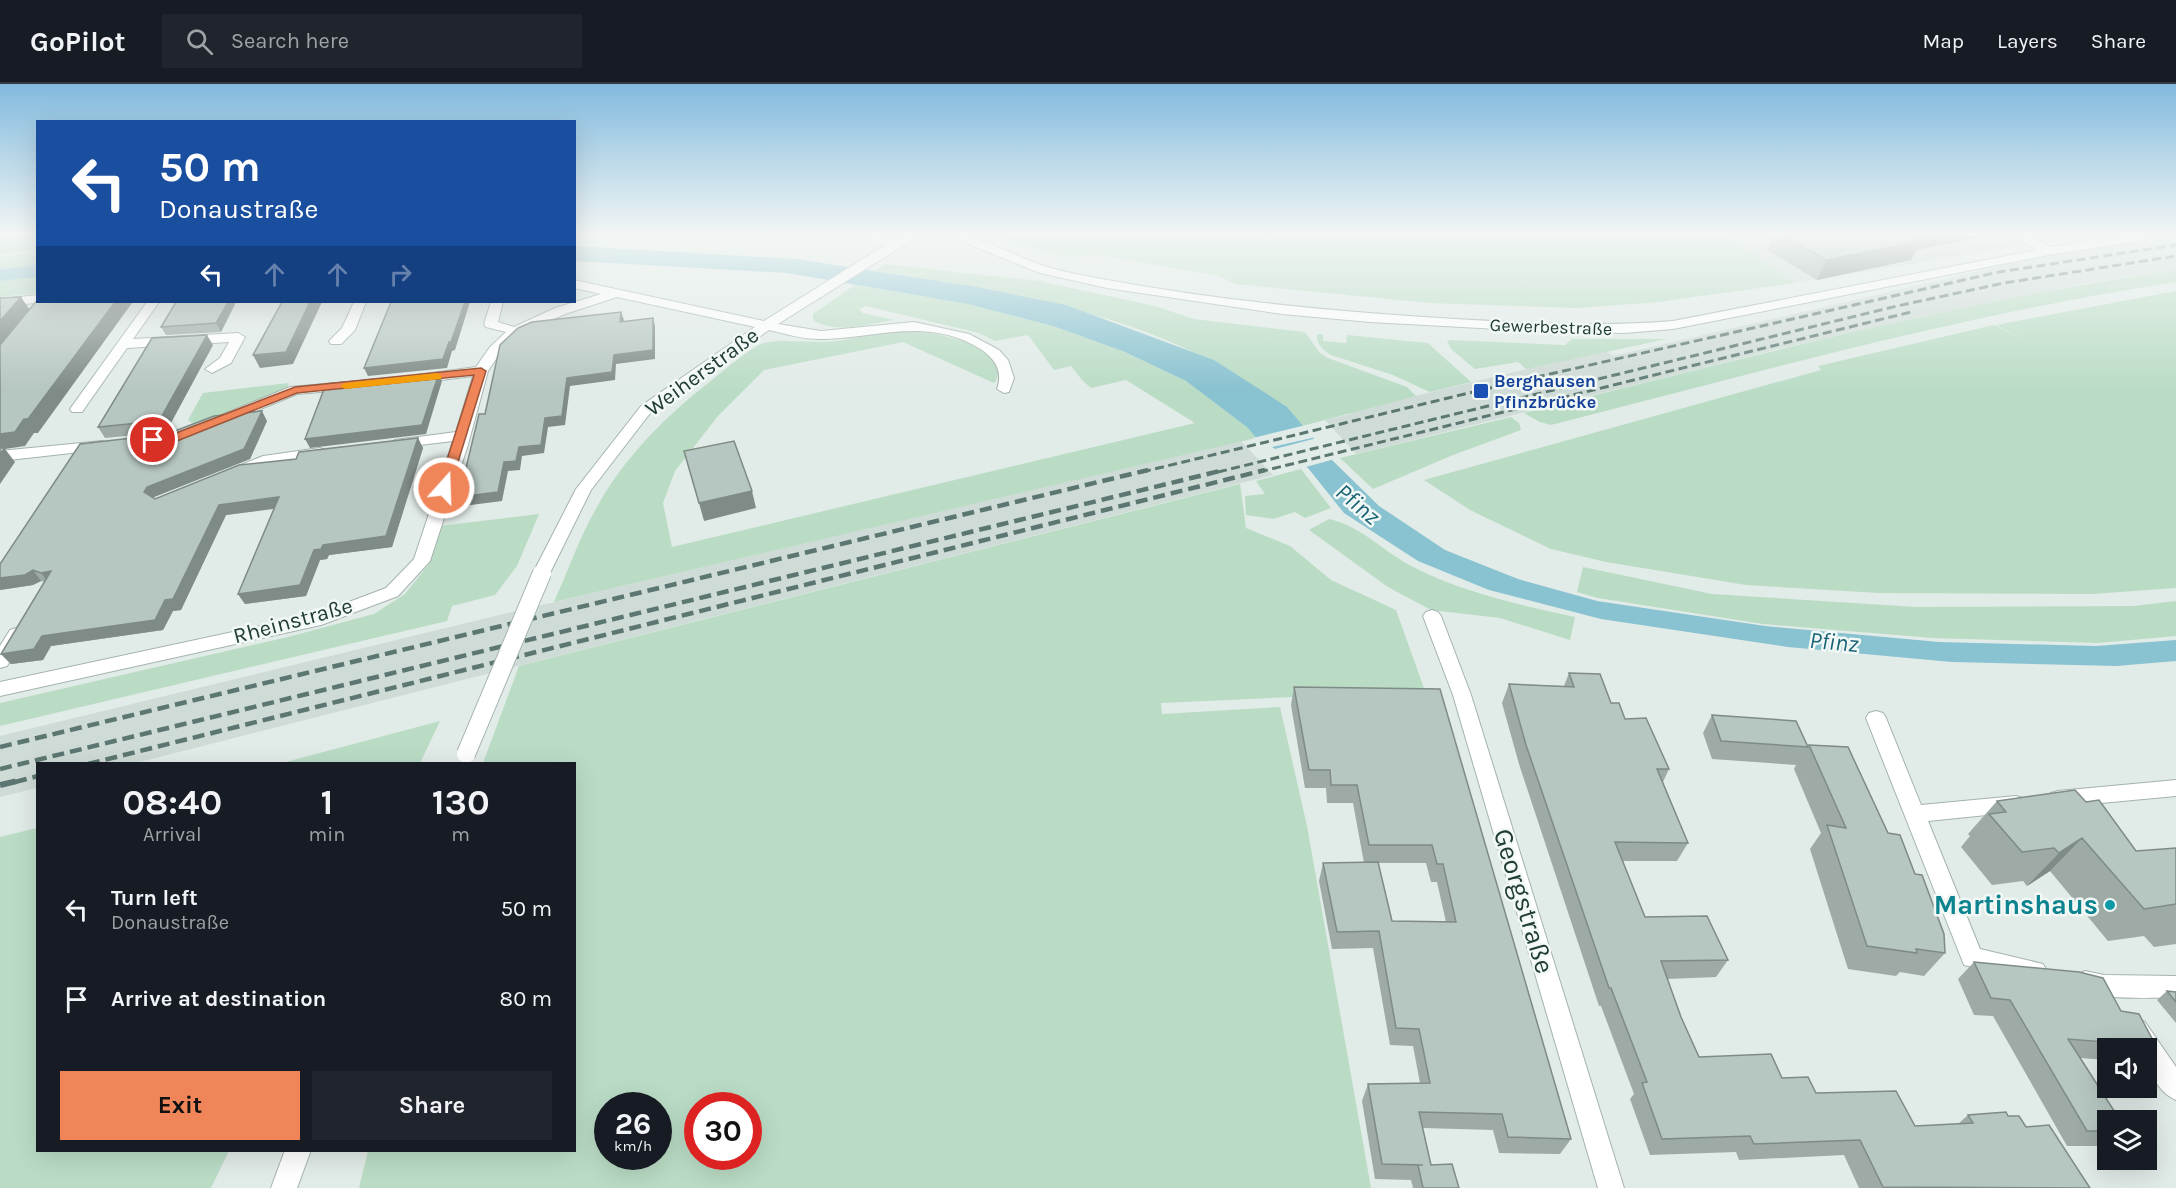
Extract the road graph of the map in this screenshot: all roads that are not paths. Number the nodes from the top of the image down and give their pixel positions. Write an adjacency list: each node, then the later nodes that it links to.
1 (586, 287): 5 (street)
2 (829, 287): 11 (street, Weiherstraße)
3 (1122, 287): 4 (street, Gewerbestraße)
4 (1868, 287)
5 (616, 293): 11 (street); 12 (street, Rheinstraße)
6 (0, 303): 10 (street)
7 (152, 303): 14 (street)
8 (360, 303): 13 (street)
9 (496, 303): 12 (street)
10 (40, 304)
11 (766, 326): 19 (street); 33 (street, Weiherstraße, bridge)
12 (515, 331): 16 (street, Rheinstraße)
13 (336, 341)
14 (123, 344): 15 (street); 20 (street)
15 (212, 369)
16 (481, 371): 17 (street); 22 (street, Rheinstraße)
17 (403, 381)
18 (360, 384): 21 (street)
19 (1004, 389)
20 (76, 409)
21 (195, 430)
22 (462, 436): 24 (street); 31 (street, Rheinstraße)
23 (118, 444): 26 (street)
24 (380, 446)
25 (333, 452): 27 (street)
26 (0, 456)
27 (222, 477)
28 (1432, 616): 41 (street, Georgstraße)
29 (24, 620): 30 (street)
30 (0, 661)
31 (0, 689)
32 (1876, 718): 35 (street)
33 (464, 759)
34 (2176, 788): 35 (street)
35 (1914, 814): 36 (street)
36 (2104, 986): 37 (street); 38 (street)
37 (2176, 987)
38 (2176, 1088)
39 (297, 1152): 40 (street)
40 (284, 1188)
41 (1611, 1188)

